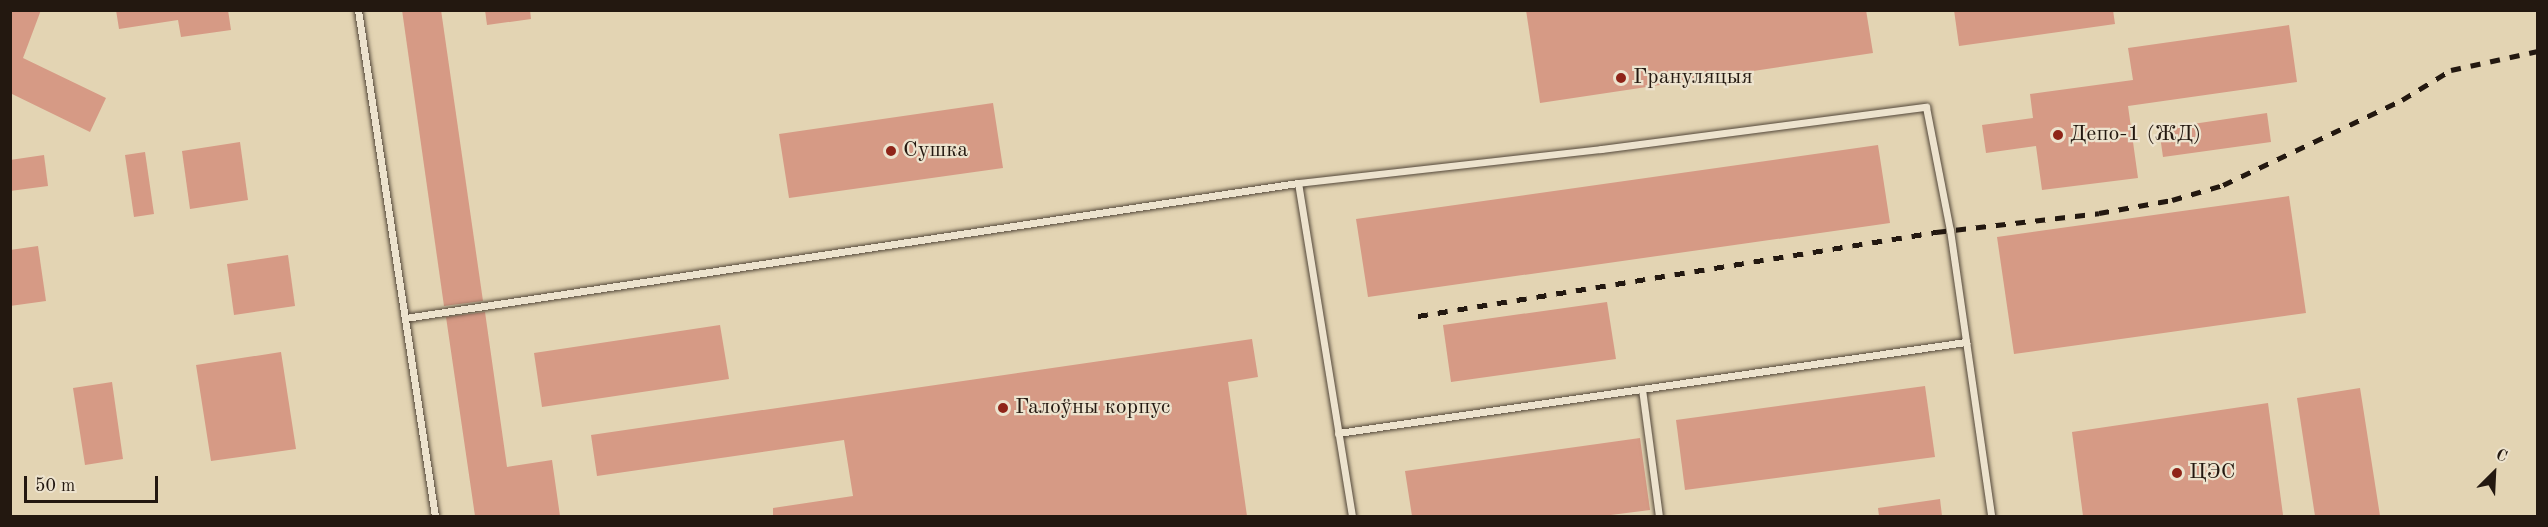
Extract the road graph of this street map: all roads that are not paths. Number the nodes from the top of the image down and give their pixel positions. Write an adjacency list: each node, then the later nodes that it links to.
1 (358, 10): 3 (lane)
2 (1298, 183): 3 (lane); 4 (lane); 6 (lane)
3 (405, 318): 7 (lane)
4 (1966, 342): 5 (lane); 10 (lane)
5 (1642, 389): 6 (lane); 9 (lane)
6 (1338, 433): 8 (lane)
7 (435, 516)
8 (1352, 516)
9 (1659, 516)
10 (1991, 516)

